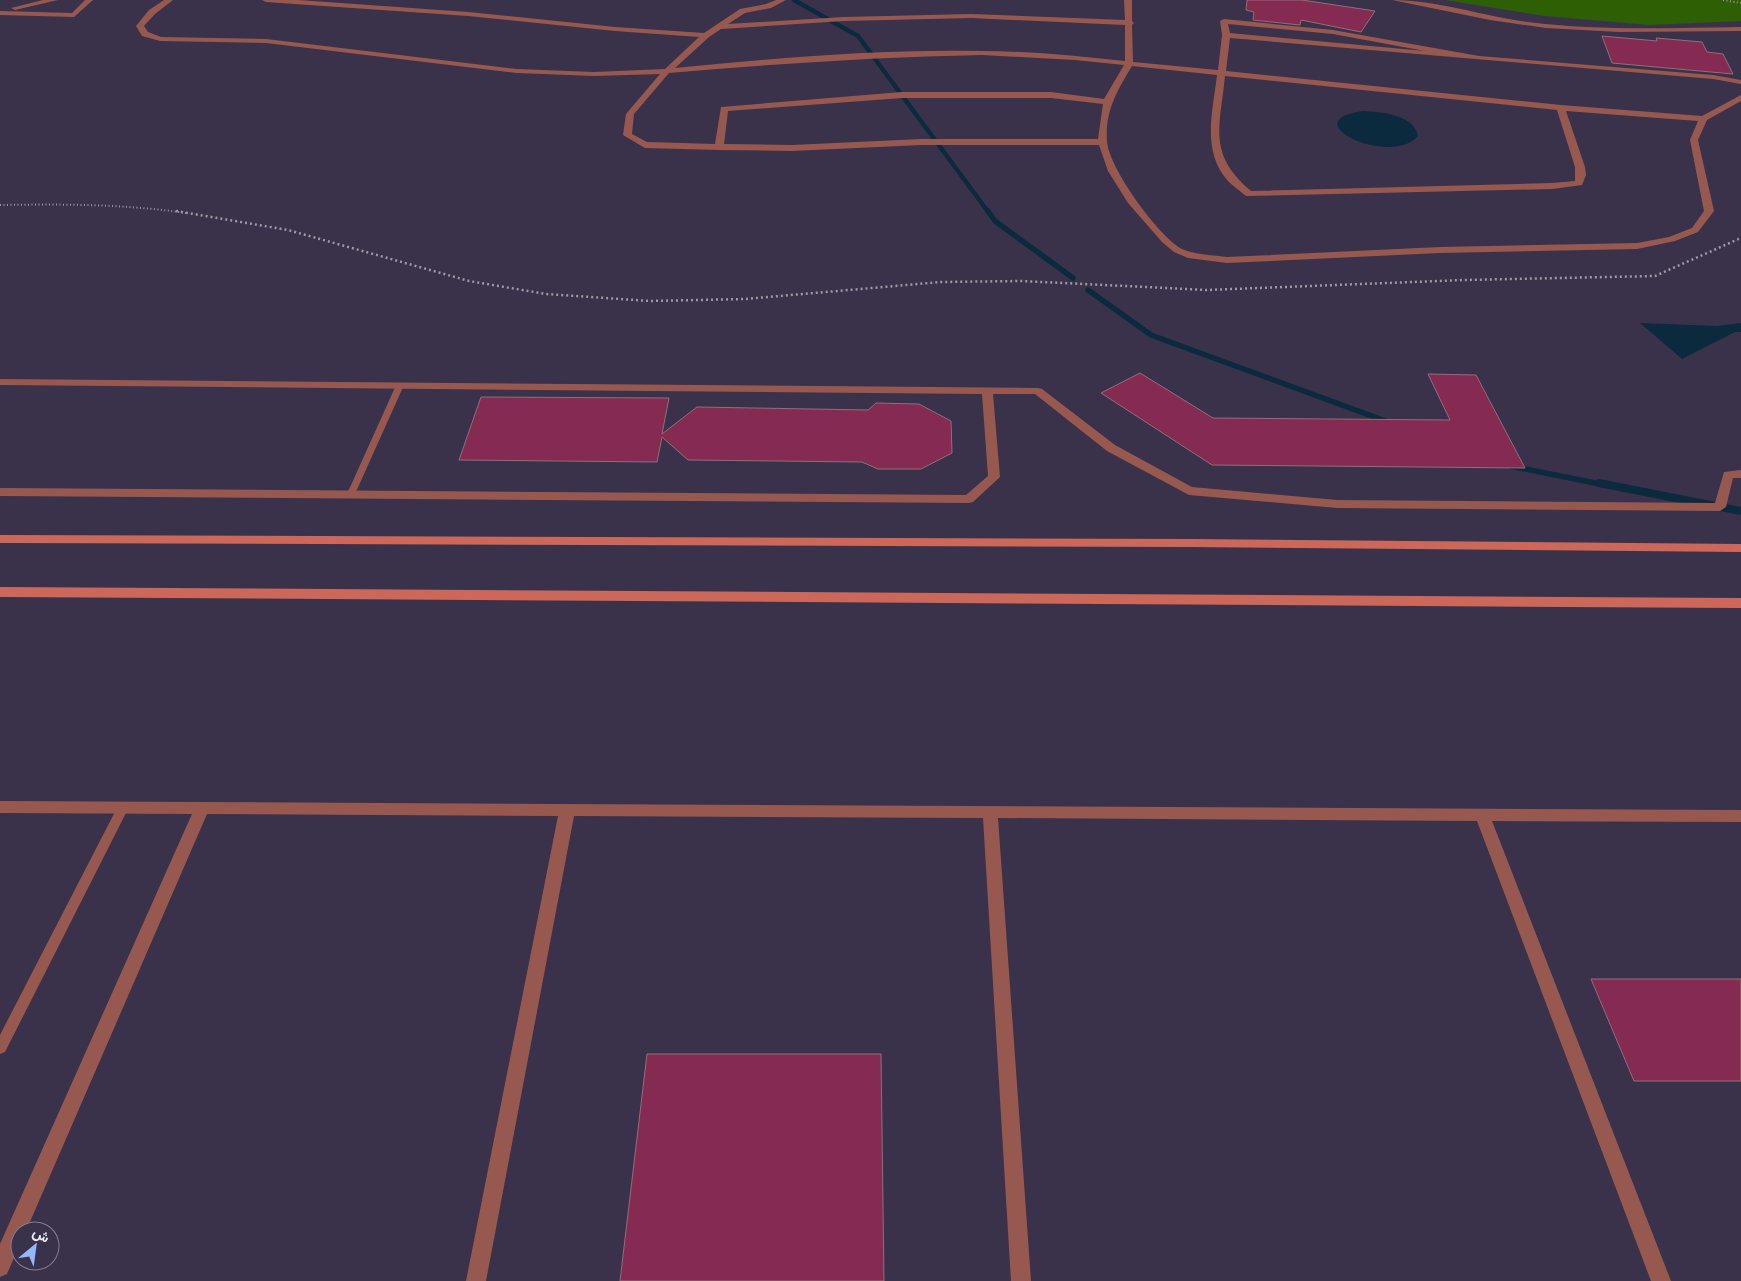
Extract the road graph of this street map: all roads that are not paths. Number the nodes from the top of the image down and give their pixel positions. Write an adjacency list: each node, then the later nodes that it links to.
1 (54, 0): 11 (street)
2 (89, 0): 11 (street)
3 (169, 0): 20 (street)
4 (266, 0): 5 (street)
5 (273, 0): 12 (street)
6 (782, 0): 10 (street)
7 (1128, 0): 13 (street)
8 (1396, 0): 15 (street)
9 (418, 2): 12 (street)
10 (767, 3): 14 (street)
11 (0, 12)
12 (468, 14): 16 (street)
13 (1130, 23): 14 (street); 19 (street)
14 (722, 27): 16 (street)
15 (1741, 29)
16 (706, 35): 20 (street)
17 (1226, 35): 18 (street); 18 (street); 21 (street)
18 (1479, 58): 22 (street)
19 (1130, 64): 20 (street); 21 (street); 24 (street)
20 (667, 71): 28 (street)
21 (1223, 74): 25 (street); 25 (street)
22 (1741, 82)
23 (1741, 98): 26 (street)
24 (1107, 102): 27 (street); 28 (street)
25 (1561, 108): 26 (street)
26 (1703, 119): 27 (street)
27 (1102, 142): 28 (street)
28 (719, 147)
29 (0, 382): 30 (street)
30 (400, 385): 31 (street); 34 (lane)
31 (987, 391): 32 (street); 34 (street)
32 (1741, 474)
33 (0, 492): 34 (street)
34 (351, 494)
35 (0, 539): 36 (main road)
36 (1741, 548)
37 (0, 592): 38 (main road)
38 (1741, 604)
39 (0, 807): 40 (street)
40 (123, 807): 41 (street); 46 (lane)
41 (202, 808): 42 (street); 47 (street)
42 (567, 810): 43 (street); 48 (street)
43 (990, 812): 44 (street); 49 (street)
44 (1482, 814): 45 (street); 50 (street)
45 (1741, 816)
46 (0, 1048)
47 (0, 1267)
48 (476, 1281)
49 (1021, 1281)
50 (1661, 1281)

